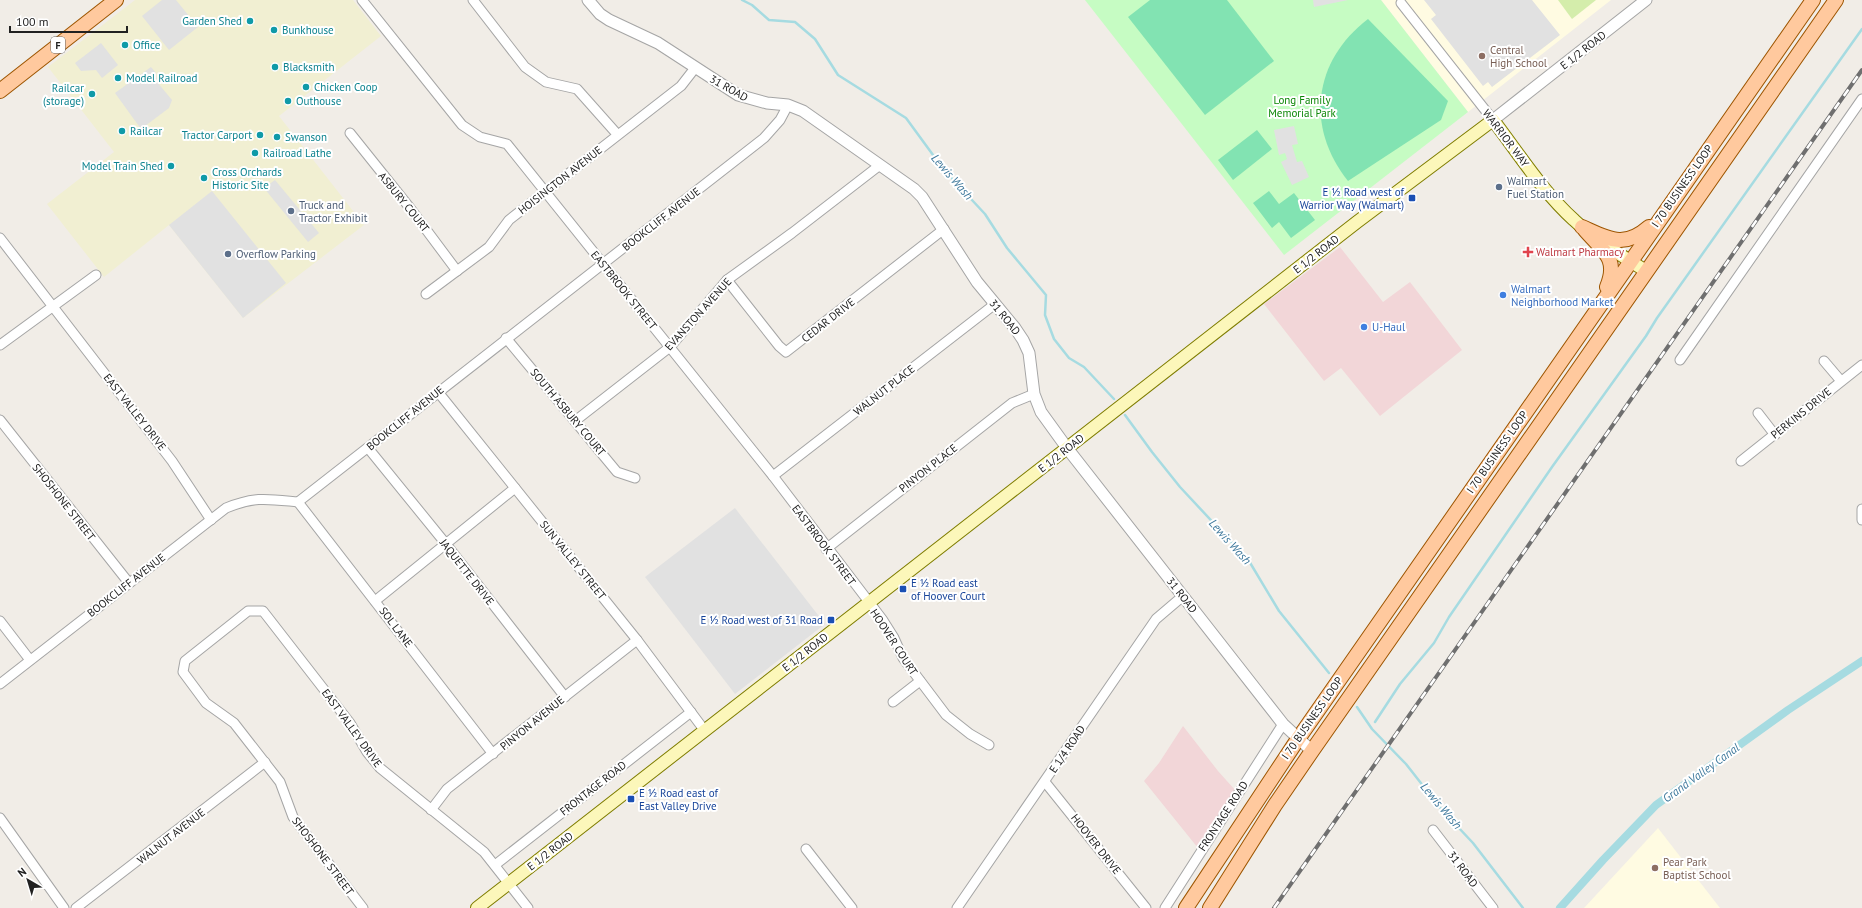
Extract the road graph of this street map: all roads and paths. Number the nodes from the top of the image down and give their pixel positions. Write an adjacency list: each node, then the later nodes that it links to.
1 (116, 0): 10 (main road, F)
2 (362, 0): 18 (street, EASTBROOK STREET)
3 (473, 0): 15 (street)
4 (588, 0): 9 (street, 31 ROAD)
5 (1646, 0): 13 (street, E 1/2 ROAD)
6 (1813, 0): 17 (main road, I 70 BUSINESS LOOP)
7 (1836, 0): 25 (main road, I 70 BUSINESS LOOP)
8 (1401, 3): 13 (street, WARRIOR WAY)
9 (695, 68): 12 (street, 31 ROAD); 15 (street, HOISINGTON AVENUE)
10 (0, 90)
11 (1862, 98): 35 (street)
12 (788, 105): 16 (street, 31 ROAD); 23 (street, BOOKCLIFF AVENUE)
13 (1493, 120): 19 (main road, WARRIOR WAY); 46 (main road, E 1/2 ROAD)
14 (350, 133): 24 (street, ASBURY COURT)
15 (617, 134): 18 (street, HOISINGTON AVENUE)
16 (880, 165): 20 (street, 31 ROAD); 27 (street, EVANSTON AVENUE)
17 (1680, 190): 19 (main road); 22 (main road, I 70 BUSINESS LOOP)
18 (545, 192): 23 (street, EASTBROOK STREET); 24 (street, HOISINGTON AVENUE)
19 (1582, 227): 22 (main road, WARRIOR WAY); 31 (main road)
20 (944, 229): 27 (street, CEDAR DRIVE); 29 (street, 31 ROAD)
21 (0, 238): 30 (street, EAST VALLEY DRIVE)
22 (1630, 261): 25 (main road, WARRIOR WAY); 31 (main road, I 70 BUSINESS LOOP)
23 (604, 265): 32 (street, BOOKCLIFF AVENUE); 34 (street, EASTBROOK STREET)
24 (457, 271): 28 (street, HOISINGTON AVENUE)
25 (1646, 271): 74 (main road, I 70 BUSINESS LOOP)
26 (96, 275): 30 (street)
27 (727, 280): 34 (street, EVANSTON AVENUE)
28 (426, 294)
29 (995, 304): 40 (street, 31 ROAD); 48 (street, WALNUT PLACE)
30 (54, 308): 33 (street); 53 (street, EAST VALLEY DRIVE)
31 (1583, 328): 72 (main road, I 70 BUSINESS LOOP)
32 (506, 338): 39 (street, BOOKCLIFF AVENUE); 43 (street, SOUTH ASBURY COURT)
33 (0, 346)
34 (670, 347): 43 (street, EVANSTON AVENUE); 48 (street, EASTBROOK STREET)
35 (1680, 360)
36 (1824, 361): 38 (street)
37 (1862, 365): 38 (street, PERKINS DRIVE)
38 (1840, 381): 44 (street, PERKINS DRIVE)
39 (438, 392): 45 (street, BOOKCLIFF AVENUE); 50 (street, SUN VALLEY STREET)
40 (1034, 394): 46 (street, 31 ROAD); 56 (street, PINYON PLACE)
41 (1758, 413): 44 (street)
42 (0, 420): 57 (street, SHOSHONE STREET)
43 (575, 421): 49 (street, SOUTH ASBURY COURT)
44 (1775, 435): 47 (street, PERKINS DRIVE)
45 (368, 448): 51 (street, BOOKCLIFF AVENUE); 55 (street, JAQUETTE DRIVE)
46 (1067, 448): 58 (street, 31 ROAD); 60 (main road, E 1/2 ROAD)
47 (1740, 461)
48 (773, 476): 56 (street, EASTBROOK STREET)
49 (635, 478)
50 (515, 488): 55 (street); 62 (street, SUN VALLEY STREET)
51 (298, 502): 53 (street, BOOKCLIFF AVENUE); 59 (street, SOL LANE)
52 (1862, 509): 54 (street)
53 (211, 520): 57 (street, BOOKCLIFF AVENUE)
54 (1862, 520)
55 (446, 544): 59 (street); 67 (street, JAQUETTE DRIVE)
56 (826, 548): 60 (street, EASTBROOK STREET)
57 (129, 583): 63 (street, BOOKCLIFF AVENUE)
58 (1182, 596): 70 (street, 31 ROAD); 77 (street, E 1/4 ROAD)
59 (375, 601): 75 (street, SOL LANE)
60 (869, 603): 65 (street, HOOVER COURT); 71 (main road, E 1/2 ROAD)
61 (0, 621): 63 (street)
62 (637, 640): 67 (street, PINYON AVENUE); 69 (street, SUN VALLEY STREET)
63 (30, 660): 66 (street, BOOKCLIFF AVENUE)
64 (183, 672): 76 (street, SHOSHONE STREET); 78 (street, EAST VALLEY DRIVE)
65 (920, 681): 68 (street); 73 (street, HOOVER COURT)
66 (0, 684)
67 (565, 697): 75 (street, PINYON AVENUE)
68 (892, 702)
69 (691, 712): 71 (street, SUN VALLEY STREET); 82 (street, FRONTAGE ROAD)
70 (1283, 724): 72 (street, 31 ROAD); 92 (street, FRONTAGE ROAD)
71 (704, 731): 83 (main road, E 1/2 ROAD)
72 (1298, 738): 74 (street, 31 ROAD); 93 (main road, I 70 BUSINESS LOOP)
73 (989, 745)
74 (1312, 751): 94 (main road, I 70 BUSINESS LOOP)
75 (493, 754): 78 (street, PINYON AVENUE)
76 (264, 762): 85 (street, WALNUT AVENUE); 86 (street, SHOSHONE STREET)
77 (1045, 782): 90 (street, E 1/4 ROAD); 91 (street, HOOVER DRIVE)
78 (431, 810): 82 (street, EAST VALLEY DRIVE)
79 (0, 818): 84 (street)
80 (1433, 830): 95 (street, 31 ROAD)
81 (806, 849): 89 (street)
82 (496, 865): 83 (street, EAST VALLEY DRIVE)
83 (509, 883): 87 (main road, E 1/2 ROAD); 88 (street, EAST VALLEY DRIVE)
84 (64, 908)
85 (76, 908)
86 (363, 908)
87 (477, 908)
88 (528, 908)
89 (852, 908)
90 (957, 908)
91 (1146, 908)
92 (1165, 908)
93 (1186, 908)
94 (1210, 908)
95 (1493, 908)

